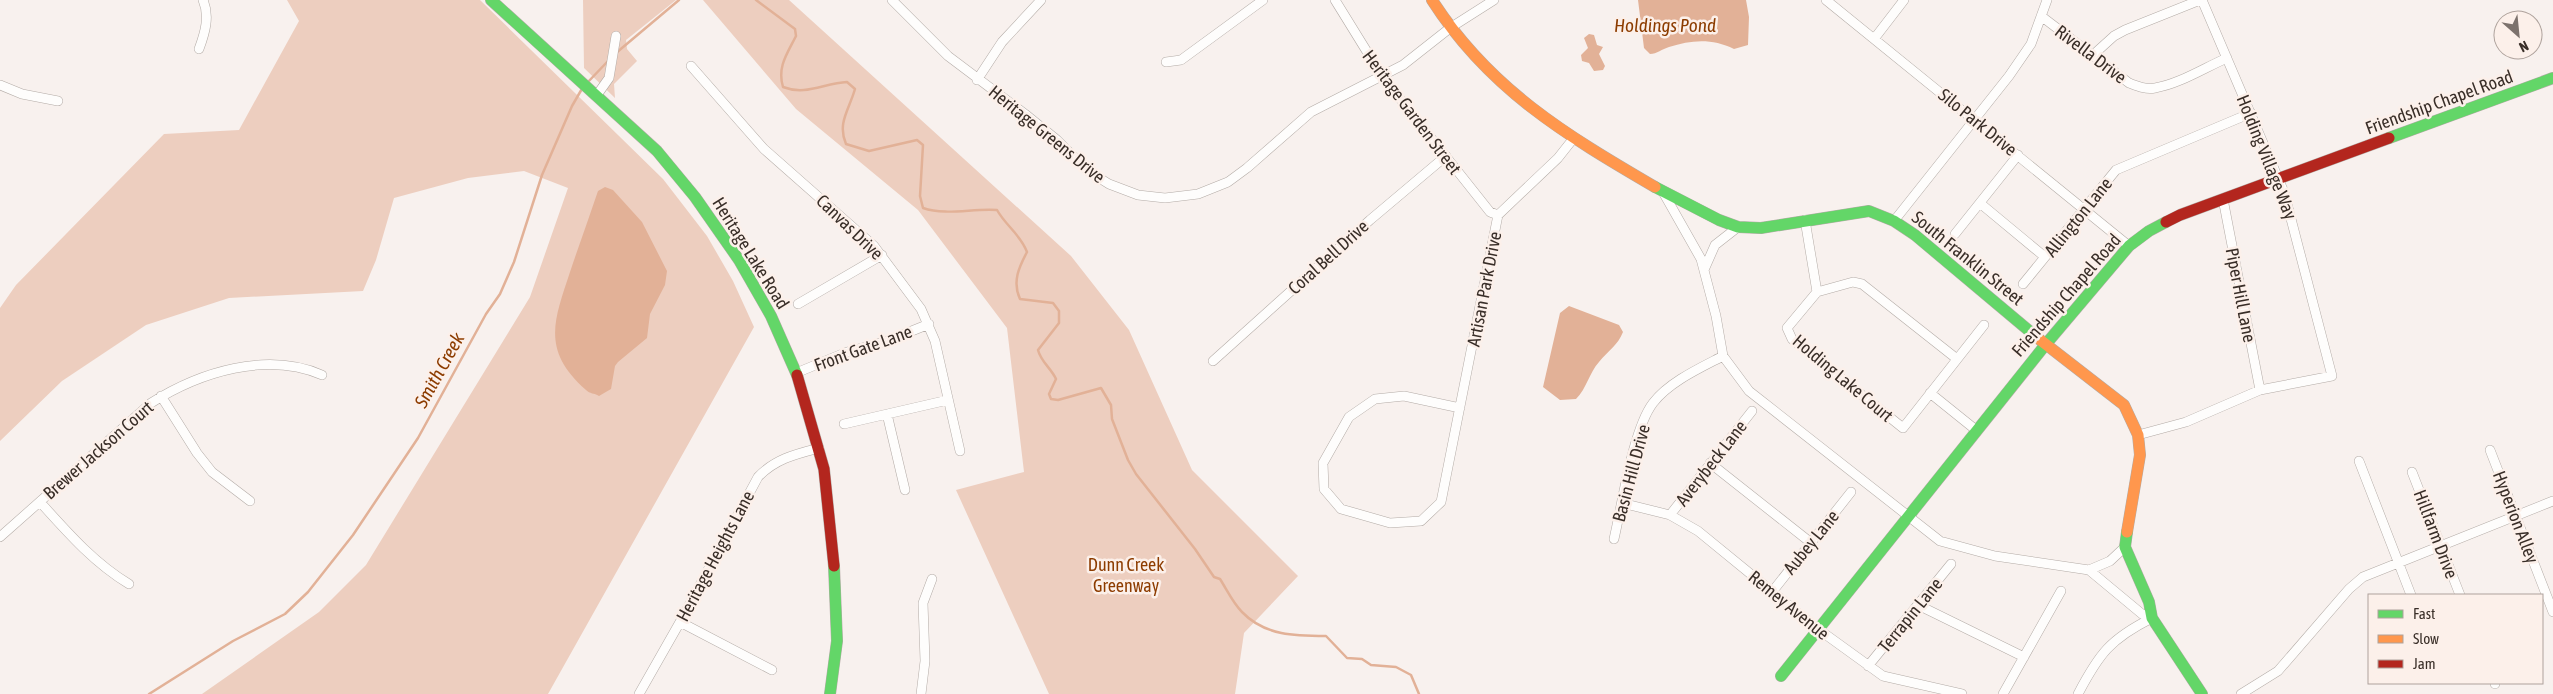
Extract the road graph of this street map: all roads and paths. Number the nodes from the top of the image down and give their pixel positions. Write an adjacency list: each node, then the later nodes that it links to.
1 (203, 0): 17 (street)
2 (491, 0): 26 (street, Heritage Lake Road)
3 (892, 0): 24 (street, Heritage Greens Drive)
4 (1041, 0): 24 (street)
5 (1264, 0): 20 (street)
6 (1335, 0): 22 (street, Heritage Garden Street)
7 (1432, 0): 14 (street, South Franklin Street)
8 (1494, 0): 14 (street, Heritage Greens Drive)
9 (1826, 0): 16 (street, Silo Park Drive)
10 (1904, 0): 16 (street)
11 (2046, 0): 13 (street)
12 (2201, 0): 18 (street); 19 (street, Holding Village Way)
13 (2041, 16): 18 (street, Rivella Drive); 29 (street)
14 (1450, 28): 22 (street, Heritage Greens Drive); 30 (street, South Franklin Street)
15 (616, 36): 26 (street)
16 (1874, 39): 29 (street, Silo Park Drive)
17 (199, 49)
18 (2093, 55): 19 (street, Rivella Drive)
19 (2227, 58): 28 (street, Holding Village Way)
20 (1166, 62)
21 (691, 66): 44 (street, Canvas Drive)
22 (1382, 76): 24 (street, Heritage Greens Drive); 32 (street, Heritage Garden Street)
23 (2553, 78): 33 (street, Friendship Chapel Road)
24 (977, 80)
25 (0, 85): 27 (street)
26 (597, 95): 56 (street, Heritage Lake Road)
27 (58, 101)
28 (2251, 113): 33 (street, Holding Village Way); 37 (street, Allington Lane)
29 (1974, 118): 31 (street, Silo Park Drive); 40 (street)
30 (1573, 139): 34 (street, South Franklin Street); 38 (street, Artisan Park Drive)
31 (2018, 155): 36 (street); 37 (street, Silo Park Drive)
32 (1446, 156): 38 (street, Heritage Garden Street); 55 (street, Coral Bell Drive)
33 (2279, 179): 35 (street, Friendship Chapel Road); 58 (street, Holding Village Way)
34 (1663, 192): 41 (street, South Franklin Street); 46 (street, South Franklin Street)
35 (2223, 199): 43 (street, Friendship Chapel Road); 58 (street, Piper Hill Lane)
36 (1981, 204): 42 (street); 45 (street)
37 (2084, 210): 43 (street, Silo Park Drive); 45 (street, Allington Lane)
38 (1498, 216): 62 (street, Artisan Park Drive)
39 (1805, 220): 40 (street, South Franklin Street); 41 (street, South Franklin Street); 48 (street)
40 (1894, 221): 52 (street, South Franklin Street)
41 (1738, 227): 46 (street)
42 (1955, 234)
43 (2129, 246): 52 (street, Friendship Chapel Road)
44 (882, 255): 49 (street); 50 (street, Canvas Drive)
45 (2045, 257): 47 (street, Allington Lane)
46 (1704, 270): 53 (street, South Franklin Street)
47 (2023, 284)
48 (1817, 292): 54 (street); 59 (street, Holding Lake Court)
49 (798, 304)
50 (929, 324): 56 (street, Front Gate Lane); 61 (street, Canvas Drive)
51 (1984, 325): 54 (street, Holding Lake Court)
52 (2046, 344): 66 (street, Friendship Chapel Road); 67 (street, South Franklin Street)
53 (1723, 356): 79 (street, Basin Hill Drive); 82 (street, South Franklin Street)
54 (1957, 359): 59 (street, Holding Lake Court)
55 (1212, 361)
56 (796, 373): 68 (street, Heritage Lake Road)
57 (322, 375): 60 (street, Brewer Jackson Court)
58 (2260, 390): 67 (street)
59 (1930, 393): 66 (street)
60 (161, 396): 76 (street); 78 (street, Brewer Jackson Court)
61 (948, 400): 64 (street); 70 (street, Canvas Drive)
62 (1460, 408): 62 (street, Artisan Park Drive)
63 (1752, 411): 72 (street, Averybeck Lane)
64 (887, 414): 65 (street); 74 (street)
65 (844, 424)
66 (1976, 430): 82 (street, Friendship Chapel Road)
67 (2138, 435): 87 (street, South Franklin Street)
68 (819, 448): 101 (street, Heritage Heights Lane); 108 (street, Heritage Lake Road)
69 (2490, 450): 81 (street, Hyperion Alley)
70 (960, 451)
71 (2359, 461): 88 (street)
72 (1710, 463): 80 (street, Averybeck Lane); 85 (street)
73 (2412, 472): 86 (street, Hillfarm Drive)
74 (905, 490)
75 (1851, 492): 85 (street, Aubey Lane)
76 (250, 501)
77 (2553, 501): 81 (street)
78 (40, 502): 83 (street, Brewer Jackson Court); 92 (street)
79 (1622, 503): 80 (street, Remey Avenue); 84 (street, Basin Hill Drive)
80 (1670, 515): 94 (street, Remey Avenue)
81 (2516, 515): 86 (street); 97 (street, Hyperion Alley)
82 (1907, 516): 90 (street, South Franklin Street); 102 (street, Friendship Chapel Road)
83 (0, 537)
84 (1614, 539)
85 (1810, 542): 94 (street, Aubey Lane)
86 (2440, 544): 88 (street); 96 (street, Hillfarm Drive)
87 (2125, 547): 90 (street); 100 (street)
88 (2397, 562): 95 (street); 114 (street)
89 (1951, 564): 98 (street, Terrapin Lane)
90 (2088, 570): 100 (street)
91 (932, 579): 109 (street)
92 (129, 584)
93 (2061, 591): 103 (street)
94 (1772, 592): 102 (street, Remey Avenue)
95 (2411, 594)
96 (2460, 594)
97 (2548, 600): 99 (street, Hyperion Alley)
98 (1918, 605): 103 (street); 104 (street, Terrapin Lane)
99 (2553, 612)
100 (2152, 618): 112 (street); 113 (street)
101 (680, 622): 105 (street); 107 (street, Heritage Heights Lane)
102 (1818, 629): 104 (street, Remey Avenue); 106 (street, Friendship Chapel Road)
103 (2024, 657): 111 (street)
104 (1868, 666): 110 (street, Remey Avenue)
105 (772, 670)
106 (1781, 676)
107 (638, 694)
108 (830, 694)
109 (921, 694)
110 (1962, 694)
111 (2003, 694)
112 (2078, 694)
113 (2202, 694)
114 (2241, 694)

